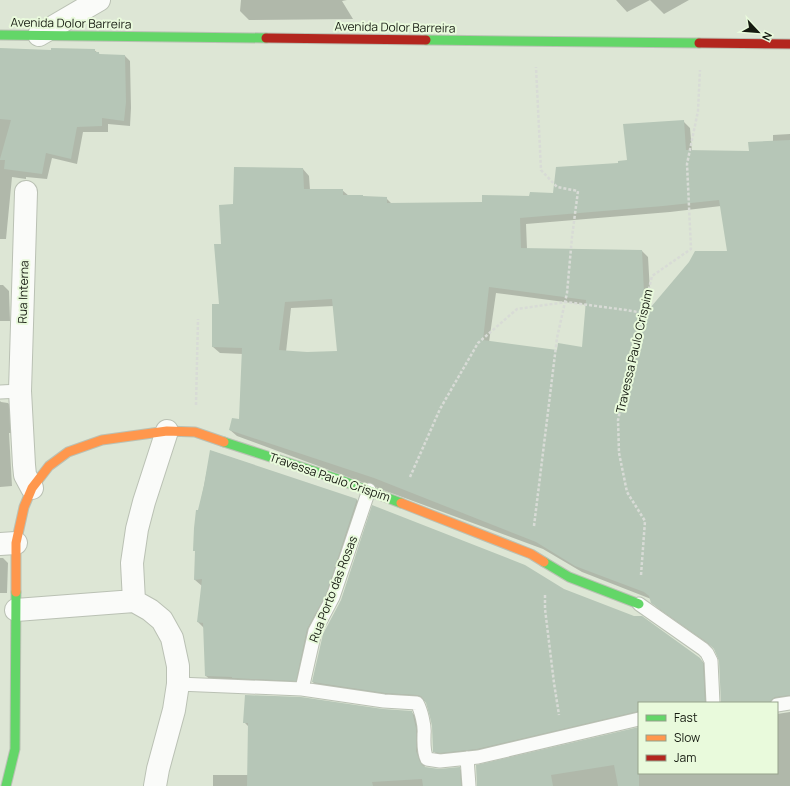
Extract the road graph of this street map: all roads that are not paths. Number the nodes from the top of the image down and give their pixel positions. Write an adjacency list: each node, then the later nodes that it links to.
1 (98, 0): 3 (street)
2 (0, 34): 3 (street, Avenida Dolor Barreira)
3 (39, 35): 4 (street, Avenida Dolor Barreira)
4 (790, 44)
5 (26, 192): 6 (street, Rua Interna)
6 (10, 392): 8 (street, Rua Interna)
7 (167, 431): 8 (street, Travessa Paulo Crispim); 9 (street, Travessa Paulo Crispim); 11 (street)
8 (32, 488): 10 (street, Travessa Paulo Crispim)
9 (369, 490): 12 (street, Travessa Paulo Crispim); 15 (lane, Rua Porto das Rosas)
10 (8, 543): 13 (street, Travessa Paulo Crispim)
11 (134, 601): 13 (street); 14 (street)
12 (639, 604): 16 (lane, Travessa Paulo Crispim)
13 (16, 610): 21 (street, Travessa Paulo Crispim)
14 (178, 684): 15 (lane); 22 (street)
15 (302, 689): 20 (lane)
16 (713, 702)
17 (790, 703): 18 (lane)
18 (778, 705)
19 (638, 719): 20 (lane)
20 (467, 758): 23 (lane)
21 (6, 786)
22 (156, 786)
23 (469, 786)

